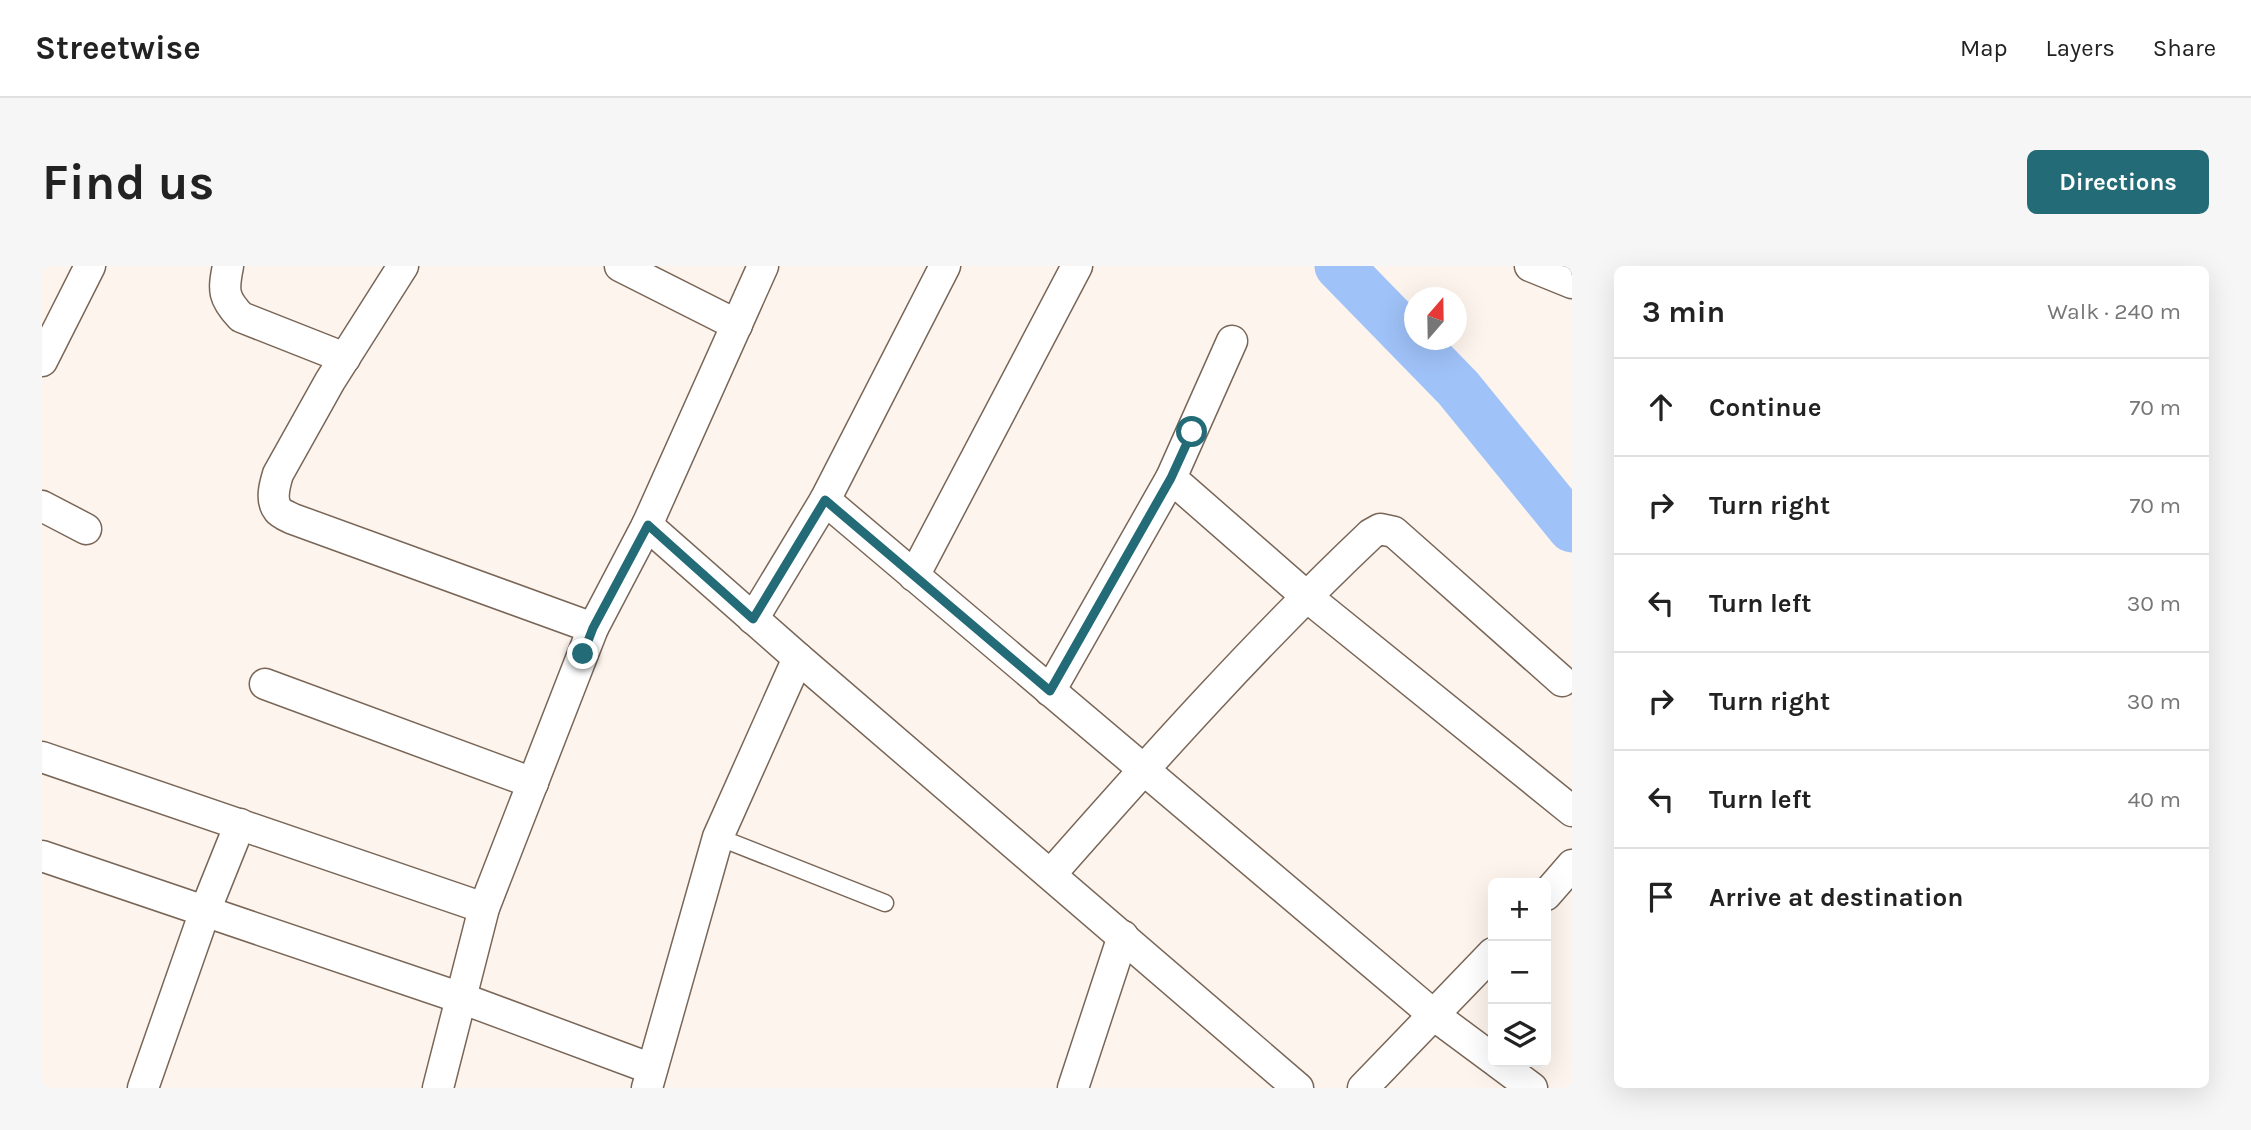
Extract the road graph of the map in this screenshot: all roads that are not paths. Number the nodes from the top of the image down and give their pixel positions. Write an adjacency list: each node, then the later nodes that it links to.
1 (90, 266): 13 (street)
2 (228, 266): 12 (street)
3 (403, 266): 12 (street)
4 (620, 266): 10 (street)
5 (763, 266): 10 (street)
6 (945, 266): 15 (street)
7 (1077, 266): 19 (street)
8 (1530, 266): 9 (street)
9 (1572, 283)
10 (737, 325): 17 (street)
11 (1232, 341): 14 (street)
12 (345, 358): 22 (street)
13 (42, 361)
14 (1171, 478): 20 (street); 26 (street)
15 (825, 500): 19 (street); 21 (street)
16 (42, 506): 18 (street)
17 (648, 525): 21 (street); 22 (street)
18 (86, 529)
19 (914, 576): 26 (street)
20 (1306, 596): 24 (street); 28 (street); 30 (street)
21 (753, 619): 23 (street)
22 (593, 628): 29 (street)
23 (798, 658): 32 (street); 35 (street)
24 (1562, 681)
25 (265, 684): 29 (street)
26 (1050, 691): 28 (street)
27 (42, 757): 31 (street)
28 (1144, 769): 35 (street); 43 (street)
29 (533, 783): 38 (street)
30 (1572, 811)
31 (240, 824): 38 (street); 39 (street)
32 (718, 838): 37 (lane); 46 (street)
33 (42, 856): 39 (street)
34 (1572, 865): 36 (street)
35 (1051, 874): 40 (street)
36 (1551, 889)
37 (885, 903)
38 (484, 908): 42 (street)
39 (205, 911): 42 (street); 47 (street)
40 (1123, 936): 49 (street); 50 (street)
41 (1488, 958): 43 (street)
42 (461, 998): 46 (street); 48 (street)
43 (1434, 1016): 44 (street); 51 (street)
44 (1488, 1055)
45 (1504, 1067): 52 (street)
46 (649, 1079)
47 (143, 1088)
48 (438, 1088)
49 (1073, 1088)
50 (1298, 1088)
51 (1363, 1088)
52 (1532, 1088)

